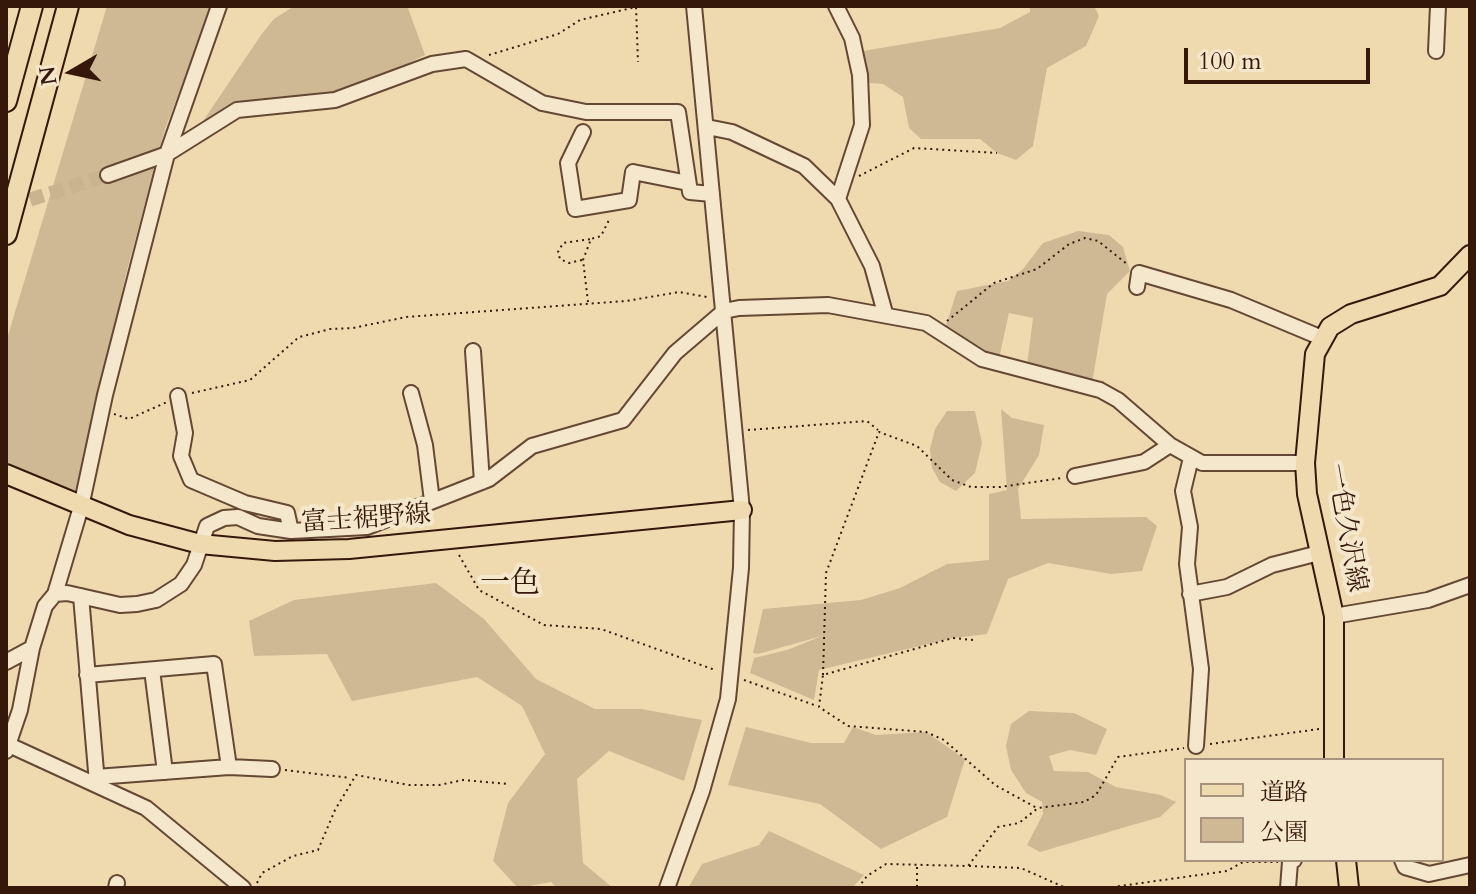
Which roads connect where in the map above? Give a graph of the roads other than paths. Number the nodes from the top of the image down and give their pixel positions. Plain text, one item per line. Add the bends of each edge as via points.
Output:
1 (32, 6) edge
2 (68, 6) edge
3 (219, 6) edge
4 (694, 6) edge
5 (854, 6) edge
6 (1438, 6) edge
7 (837, 8) edge
8 (1436, 51) dead end
9 (6, 101) edge
10 (707, 127) junction
11 (583, 132) dead end
12 (167, 154) junction
13 (108, 175) tunnel mouth
14 (688, 183) junction
15 (841, 191) junction
16 (712, 194) junction
17 (6, 234) edge
18 (1470, 255) edge
19 (1138, 280) road end
20 (724, 305) junction
21 (885, 313) junction
22 (1322, 338) junction
23 (473, 351) dead end
24 (411, 393) dead end
25 (178, 396) road end
26 (1170, 445) junction
27 (1191, 458) junction
28 (1305, 463) junction
29 (6, 474) edge
30 (1075, 476) road end
31 (482, 482) junction
32 (432, 501) junction
33 (81, 507) junction
34 (742, 510) junction
35 (291, 531) junction
36 (200, 544) junction
37 (1319, 553) junction
38 (1470, 585) edge
39 (55, 594) junction
40 (1190, 594) junction
41 (81, 596) junction
42 (1334, 616) junction
43 (32, 648) junction
44 (6, 662) edge
45 (152, 670) junction
46 (87, 675) junction
47 (1196, 746) road end
48 (8, 748) edge
49 (1334, 758) edge
50 (229, 767) junction
51 (272, 769) road end
52 (165, 772) junction
53 (96, 780) junction
54 (1292, 862) edge
55 (1346, 862) edge
56 (1403, 862) edge
57 (1470, 865) edge
58 (243, 888) edge
59 (667, 888) edge
60 (1288, 888) edge
61 (1349, 888) edge

1 - 9 highway
2 - 17 highway
3 - 12 street
4 - 10 street
5 - 7 street
6 - 8 street
7 - 15 street via 852,38 860,75 862,125
10 - 15 street via 732,132 804,166
10 - 16 street
11 - 14 street via 568,163 575,209 629,200 633,172
12 - 13 street
12 - 14 street via 237,110 335,100 432,64 469,61 542,103 586,112 678,112
12 - 33 street
14 - 16 street via 690,192
15 - 21 street
16 - 20 street
18 - 22 main road via 1440,286 1351,314
19 - 22 street via 1231,300
20 - 21 street via 791,304
20 - 31 street via 675,353 623,420 532,446
20 - 34 street
21 - 26 street via 926,323 982,359 1100,390
22 - 28 main road, 一色久沢線 via 1315,354
23 - 31 street
24 - 32 street
25 - 35 street via 185,433 181,456 191,480 245,503 287,513
26 - 27 street
26 - 30 street via 1144,462
27 - 28 street via 1223,465
27 - 40 street via 1183,491 1190,527
28 - 37 main road, 一色久沢線
29 - 33 main road, 富士裾野線
31 - 32 street
32 - 35 street via 367,527
33 - 36 main road, 富士裾野線
33 - 39 street
34 - 36 main road, 富士裾野線 via 300,552
34 - 59 street via 728,699
35 - 36 street via 224,518 207,526
36 - 41 street via 181,584 156,600 120,605
37 - 40 street via 1272,565 1227,587
37 - 42 main road, 一色久沢線
38 - 42 street via 1428,600
39 - 41 street
39 - 43 street via 45,606
40 - 47 street via 1201,669
41 - 46 street
42 - 49 main road, 一色久沢線
43 - 44 street
43 - 48 street
45 - 46 street
45 - 50 street via 214,664
45 - 52 street
46 - 53 street
48 - 53 street
50 - 51 street
50 - 52 street
52 - 53 street
53 - 58 street via 146,808
54 - 60 street
55 - 61 main road
56 - 57 street via 1429,874

